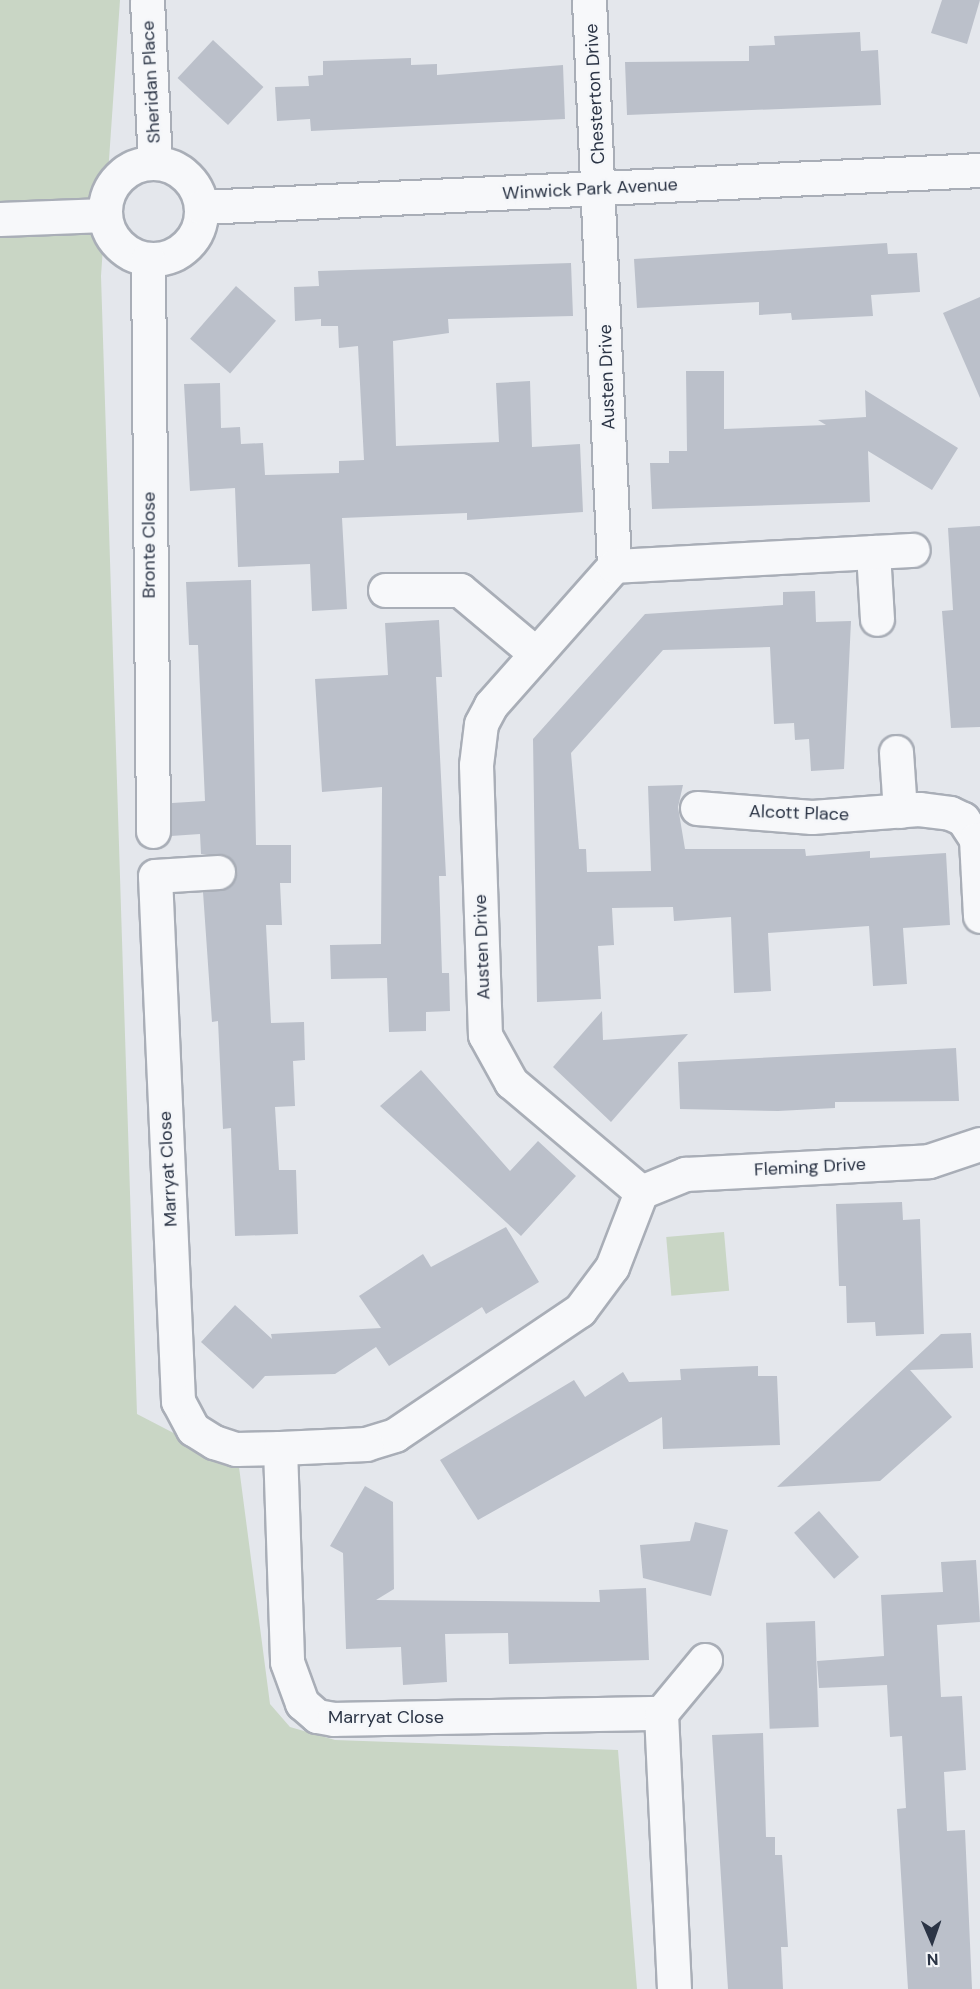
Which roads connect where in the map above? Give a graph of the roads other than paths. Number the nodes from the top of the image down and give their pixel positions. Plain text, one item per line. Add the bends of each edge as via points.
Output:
1 (147, 0) edge
2 (589, 0) edge
3 (155, 163) junction
4 (980, 170) edge
5 (600, 188) junction
6 (201, 207) junction
7 (105, 214) junction
8 (0, 219) edge
9 (148, 259) junction
10 (913, 550) dead end
11 (873, 552) junction
12 (614, 566) junction
13 (385, 590) dead end
14 (877, 619) dead end
15 (535, 653) junction
16 (896, 752) dead end
17 (697, 808) dead end
18 (900, 811) junction
19 (153, 831) dead end
20 (218, 872) dead end
21 (980, 916) edge
22 (980, 1144) edge
23 (641, 1192) junction
24 (280, 1448) junction
25 (705, 1660) dead end
26 (661, 1713) junction
27 (674, 1989) edge

1 - 3 street, Sheridan Place
2 - 5 street, Chesterton Drive
3 - 6 street via 191,182
3 - 7 street via 125,173 114,184
4 - 5 street, Winwick Park Avenue
5 - 6 street, Winwick Park Avenue
5 - 12 street, Austen Drive
6 - 9 street via 195,235 187,246
7 - 8 street
7 - 9 street via 123,249
9 - 19 street, Bronte Close
10 - 11 street
11 - 12 street
11 - 14 street
12 - 15 street, Austen Drive
13 - 15 street via 460,590
15 - 23 street, Austen Drive via 491,705 477,743 485,1035 511,1082
16 - 18 street
17 - 18 street, Alcott Place via 812,817
18 - 21 street, Alcott Place via 950,813 971,829
20 - 24 street, Marryat Close via 155,876 178,1401 193,1429 214,1442 236,1449
22 - 23 street, Fleming Drive via 929,1161 685,1174
23 - 24 street, Marryat Close via 612,1267 580,1310 395,1435 366,1444
24 - 26 street, Marryat Close via 287,1662 291,1686 317,1716
25 - 26 street
26 - 27 street

